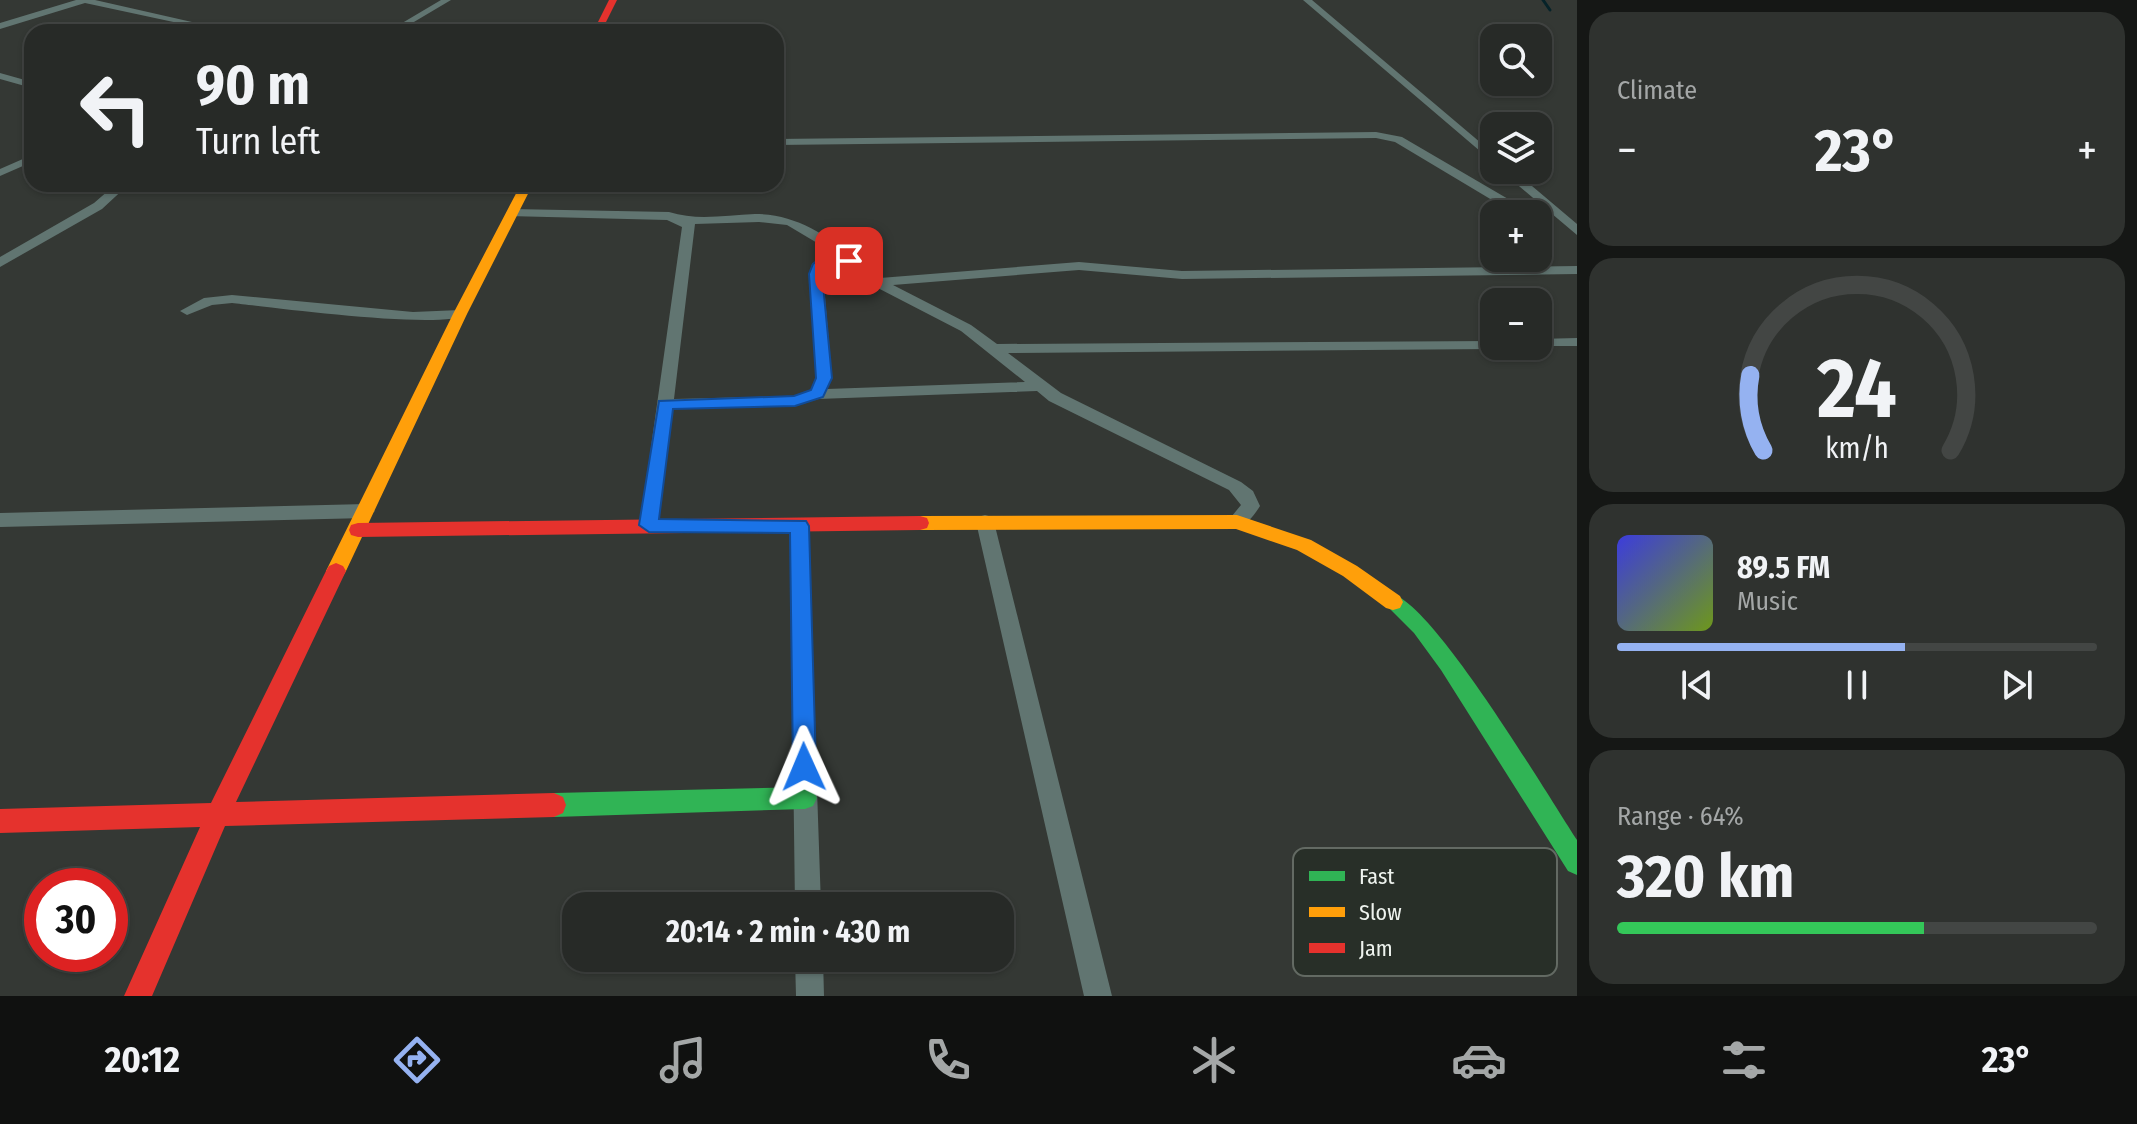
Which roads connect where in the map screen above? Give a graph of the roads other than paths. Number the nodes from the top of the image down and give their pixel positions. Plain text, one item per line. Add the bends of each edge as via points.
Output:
1 (85, 0) edge
2 (447, 0) edge
3 (613, 0) edge
4 (1307, 0) edge
5 (0, 14) edge
6 (23, 19) junction
7 (195, 24) edge
8 (405, 24) edge
9 (601, 24) edge
10 (0, 26) edge
11 (0, 76) edge
12 (24, 83) edge
13 (784, 142) edge
14 (1480, 148) edge
15 (24, 162) edge
16 (0, 173) edge
17 (1522, 184) edge
18 (114, 192) edge
19 (523, 192) edge
20 (1501, 200) edge
21 (512, 213) junction
22 (1552, 216) edge
23 (1562, 218) junction
24 (686, 221) junction
25 (1577, 231) edge
26 (837, 250) junction
27 (0, 263) edge
28 (1577, 270) edge
29 (877, 282) junction
30 (187, 311) dead end
31 (460, 314) junction
32 (1577, 342) edge
33 (1552, 343) edge
34 (1480, 345) edge
35 (994, 349) junction
36 (1041, 386) junction
37 (817, 394) junction
38 (665, 404) junction
39 (366, 511) junction
40 (0, 520) edge
41 (985, 522) junction
42 (1236, 522) junction
43 (649, 525) junction
44 (799, 526) junction
45 (358, 530) junction
46 (805, 798) junction
47 (217, 816) junction
48 (0, 821) edge
49 (1577, 862) edge
50 (808, 892) edge
51 (809, 972) edge
52 (138, 996) edge
53 (810, 996) edge
54 (1098, 996) edge

1 - 6 street
1 - 7 street
2 - 8 street
3 - 9 street
4 - 14 street
5 - 6 street
6 - 10 street
11 - 12 street
13 - 20 street via 1376,135 1398,139
15 - 16 street
17 - 23 street
18 - 27 street
19 - 21 street
21 - 24 street via 669,216
21 - 31 street
22 - 23 street
23 - 25 street
24 - 26 street via 743,217 790,222
24 - 38 street via 690,230
26 - 29 street
26 - 37 street via 816,274 824,378
28 - 29 street via 1182,275 1079,266
29 - 35 street via 953,320
30 - 31 street via 232,299 413,316
31 - 39 street
32 - 33 street
34 - 35 street
35 - 36 street
36 - 37 street
36 - 42 street via 1090,416 1235,486 1251,506
37 - 38 street via 795,401
38 - 43 street
39 - 40 street
39 - 45 street
41 - 42 street
41 - 44 street
41 - 54 street
42 - 49 street via 1318,553 1407,613 1454,671
43 - 44 street
43 - 45 street
44 - 46 street
45 - 47 street
46 - 47 street
46 - 50 street
47 - 48 street
47 - 52 street
51 - 53 street

